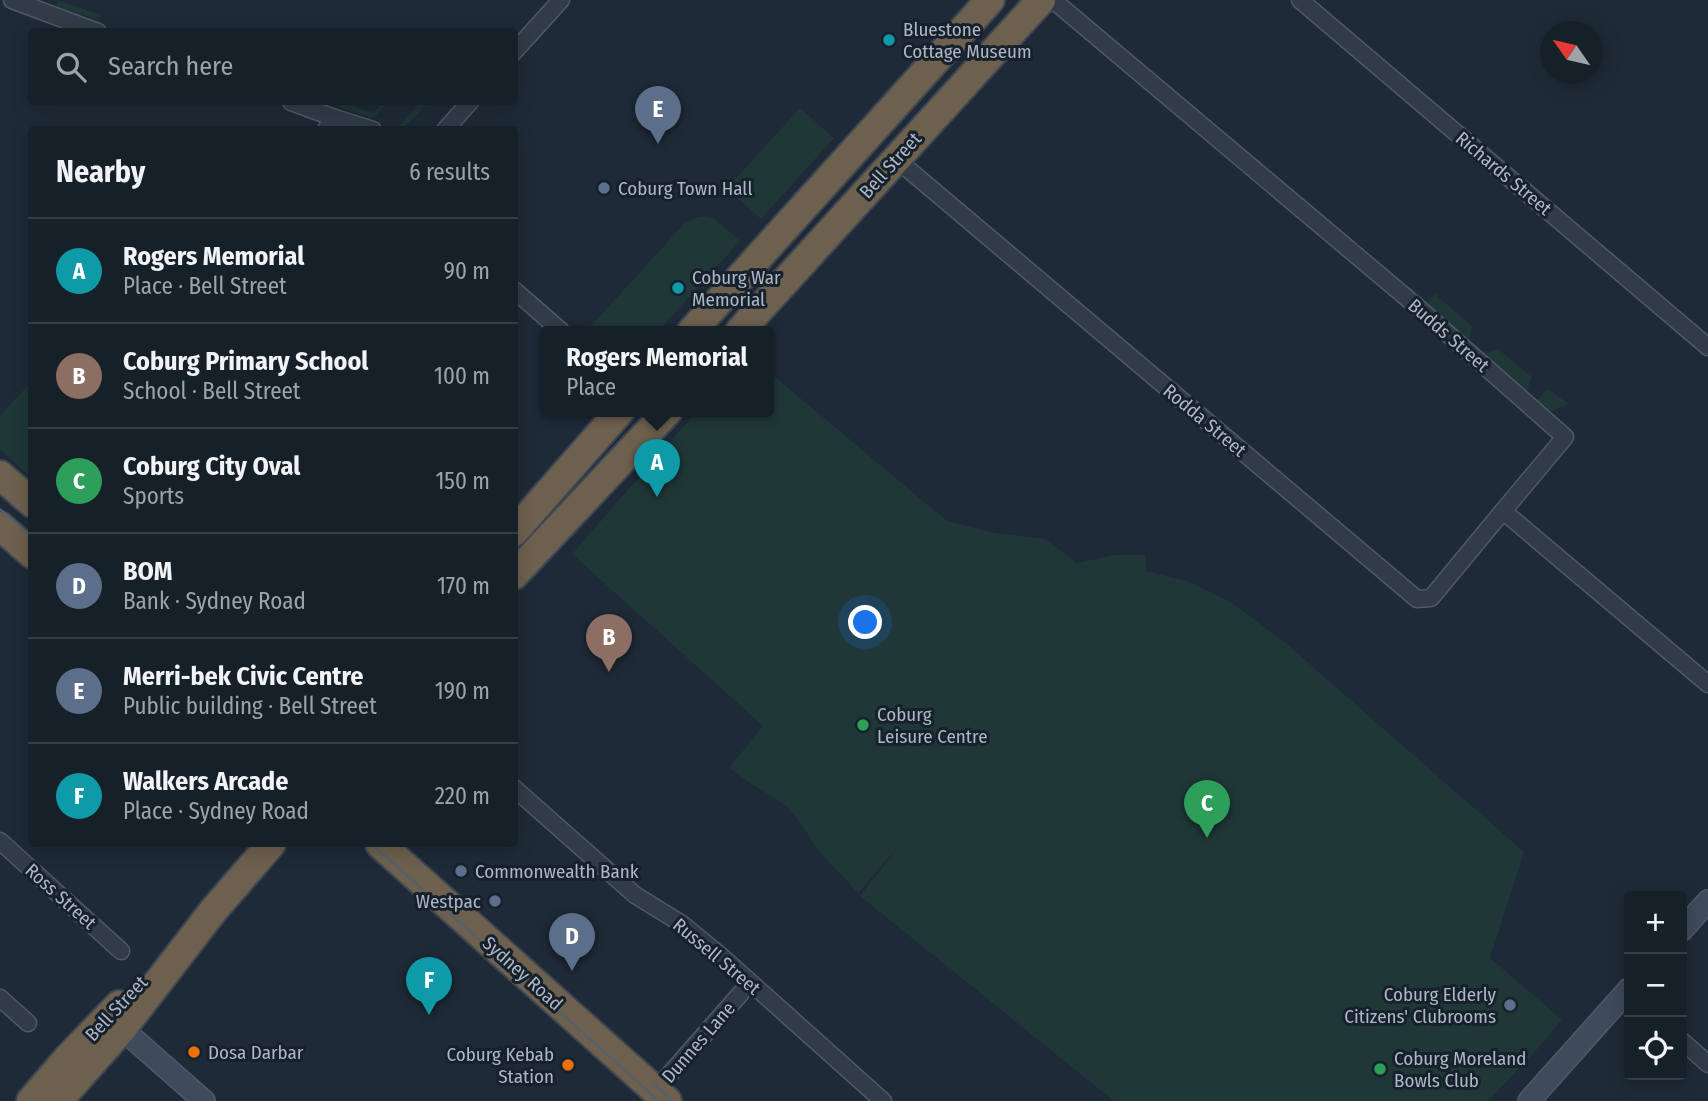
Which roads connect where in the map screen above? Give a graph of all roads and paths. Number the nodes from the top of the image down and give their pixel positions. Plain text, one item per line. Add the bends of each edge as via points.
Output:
1 (561, 0) edge
2 (990, 0) edge
3 (1041, 0) edge
4 (1053, 0) edge
5 (1300, 0) edge
6 (19, 1) edge
7 (89, 28) edge
8 (518, 48) edge
9 (296, 105) edge
10 (467, 105) edge
11 (329, 123) edge
12 (348, 126) edge
13 (449, 126) edge
14 (896, 159) junction
15 (518, 293) edge
16 (555, 326) edge
17 (697, 326) edge
18 (745, 326) edge
19 (1708, 347) edge
20 (615, 417) edge
21 (657, 417) edge
22 (0, 475) edge
23 (28, 500) edge
24 (1503, 510) junction
25 (0, 526) edge
26 (520, 526) edge
27 (549, 538) junction
28 (28, 550) edge
29 (518, 571) edge
30 (1708, 684) edge
31 (518, 792) edge
32 (0, 841) edge
33 (268, 847) edge
34 (383, 847) edge
35 (1708, 901) edge
36 (1687, 924) edge
37 (121, 951) dead end
38 (741, 993) dead end
39 (1624, 997) edge
40 (0, 998) edge
41 (115, 1022) junction
42 (28, 1023) dead end
43 (1687, 1045) edge
44 (1708, 1064) edge
45 (661, 1096) edge
46 (31, 1101) edge
47 (58, 1101) edge
48 (204, 1101) edge
49 (883, 1101) edge
50 (1529, 1101) edge

1 - 8 street
2 - 17 highway, Bell Street
3 - 14 highway, Bell Street
4 - 24 street, Budds Street via 1565,437
5 - 19 street, Richards Street
6 - 7 street
9 - 11 street
10 - 13 street
11 - 12 street
14 - 18 highway, Bell Street
14 - 24 street, Rodda Street via 1417,599 1431,598
15 - 16 street
20 - 26 highway
21 - 27 highway
22 - 23 highway
24 - 30 street
25 - 28 highway
26 - 27 highway
27 - 29 highway
31 - 49 street, Russell Street via 635,895 694,934
32 - 37 street, Ross Street
33 - 41 highway, Bell Street via 206,920 147,974
34 - 45 highway, Sydney Road
35 - 36 street
38 - 45 street, Dunnes Lane
39 - 50 street
40 - 42 street
41 - 46 highway, Bell Street
41 - 47 highway, Bell Street
41 - 48 street
43 - 44 street

